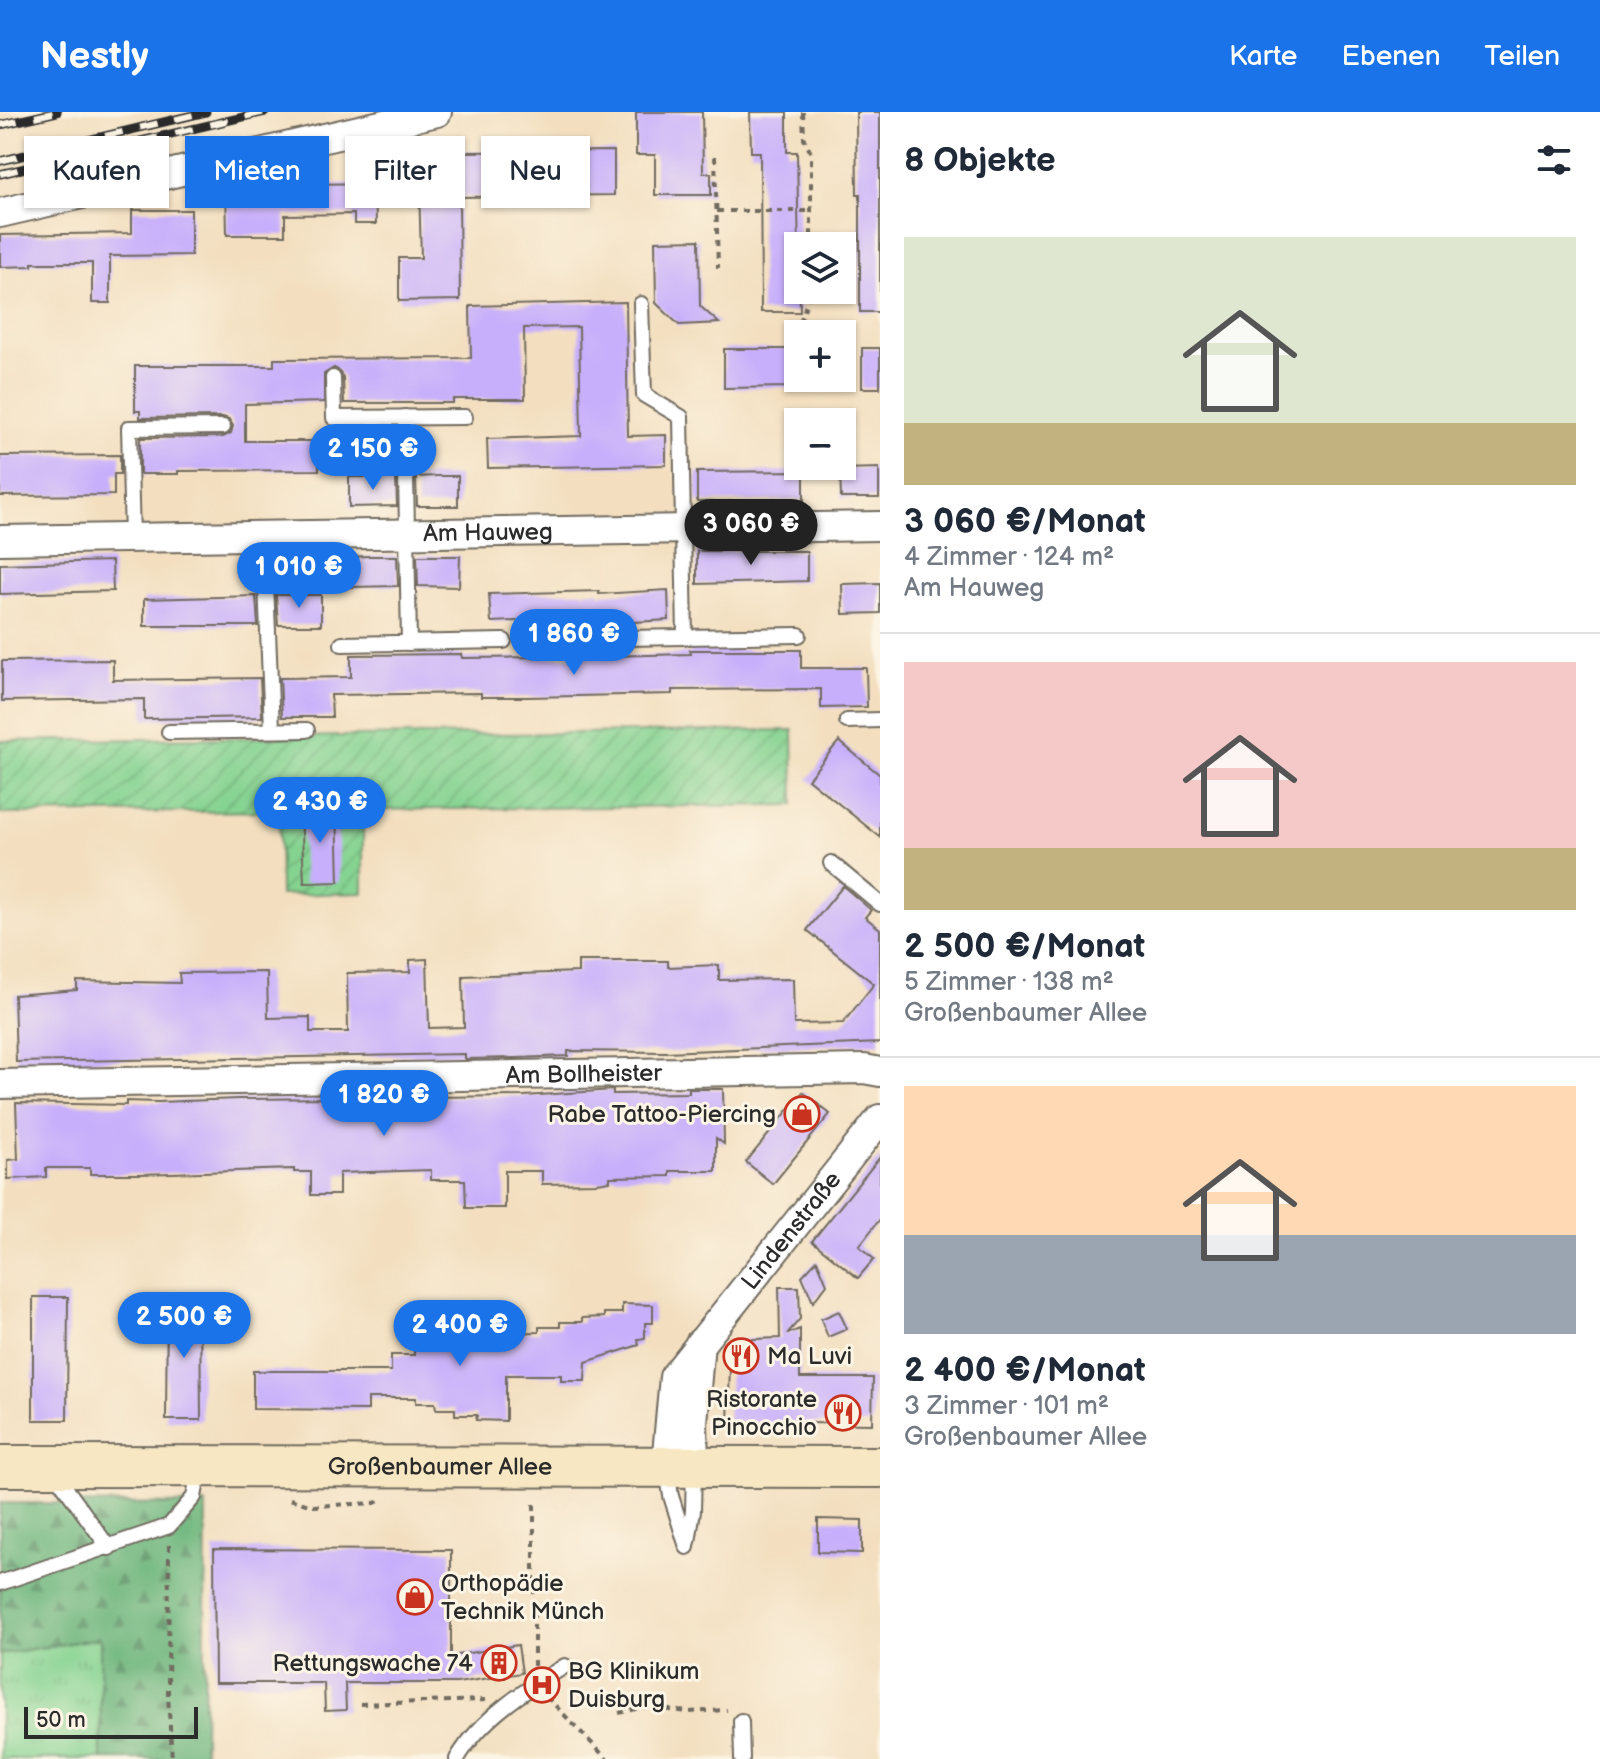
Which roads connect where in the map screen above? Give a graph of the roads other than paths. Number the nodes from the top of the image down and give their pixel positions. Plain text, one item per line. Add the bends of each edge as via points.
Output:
1 (437, 112) edge
2 (0, 213) edge
3 (641, 304) dead end
4 (333, 378) dead end
5 (405, 417) junction
6 (465, 417) dead end
7 (223, 427) dead end
8 (880, 526) edge
9 (684, 529) junction
10 (406, 533) junction
11 (264, 535) junction
12 (132, 537) junction
13 (0, 540) edge
14 (799, 635) dead end
15 (685, 637) junction
16 (566, 639) dead end
17 (504, 641) dead end
18 (409, 643) junction
19 (342, 644) dead end
20 (880, 720) edge
21 (847, 721) dead end
22 (272, 729) junction
23 (307, 730) dead end
24 (169, 732) dead end
25 (831, 863) dead end
26 (880, 904) edge
27 (880, 1072) edge
28 (0, 1084) edge
29 (880, 1119) edge
30 (201, 1465) junction
31 (0, 1466) edge
32 (49, 1466) junction
33 (680, 1466) junction
34 (880, 1467) edge
35 (109, 1548) junction
36 (0, 1583) edge
37 (565, 1666) dead end
38 (741, 1721) dead end
39 (457, 1759) edge
40 (742, 1759) edge

1 - 2 street
3 - 9 lane via 644,395 681,417
4 - 5 lane via 334,418
5 - 6 lane
5 - 10 lane
7 - 12 lane via 129,428
8 - 9 street, Am Hauweg
9 - 10 street, Am Hauweg
9 - 15 lane
10 - 11 street, Am Hauweg
10 - 18 lane
11 - 12 street, Am Hauweg
11 - 22 lane
12 - 13 street, Am Hauweg
14 - 15 lane
15 - 16 lane
17 - 18 lane
18 - 19 lane
20 - 21 lane
22 - 23 lane
22 - 24 lane
25 - 26 lane
27 - 28 street, Am Bollheister
29 - 33 street, Lindenstraße via 700,1342 693,1422
30 - 32 main road, Großenbaumer Allee
30 - 33 main road, Großenbaumer Allee
30 - 35 lane via 194,1497 169,1526
31 - 32 main road, Großenbaumer Allee
32 - 35 lane
33 - 34 main road, Großenbaumer Allee
35 - 36 lane
37 - 39 lane via 478,1730
38 - 40 lane

